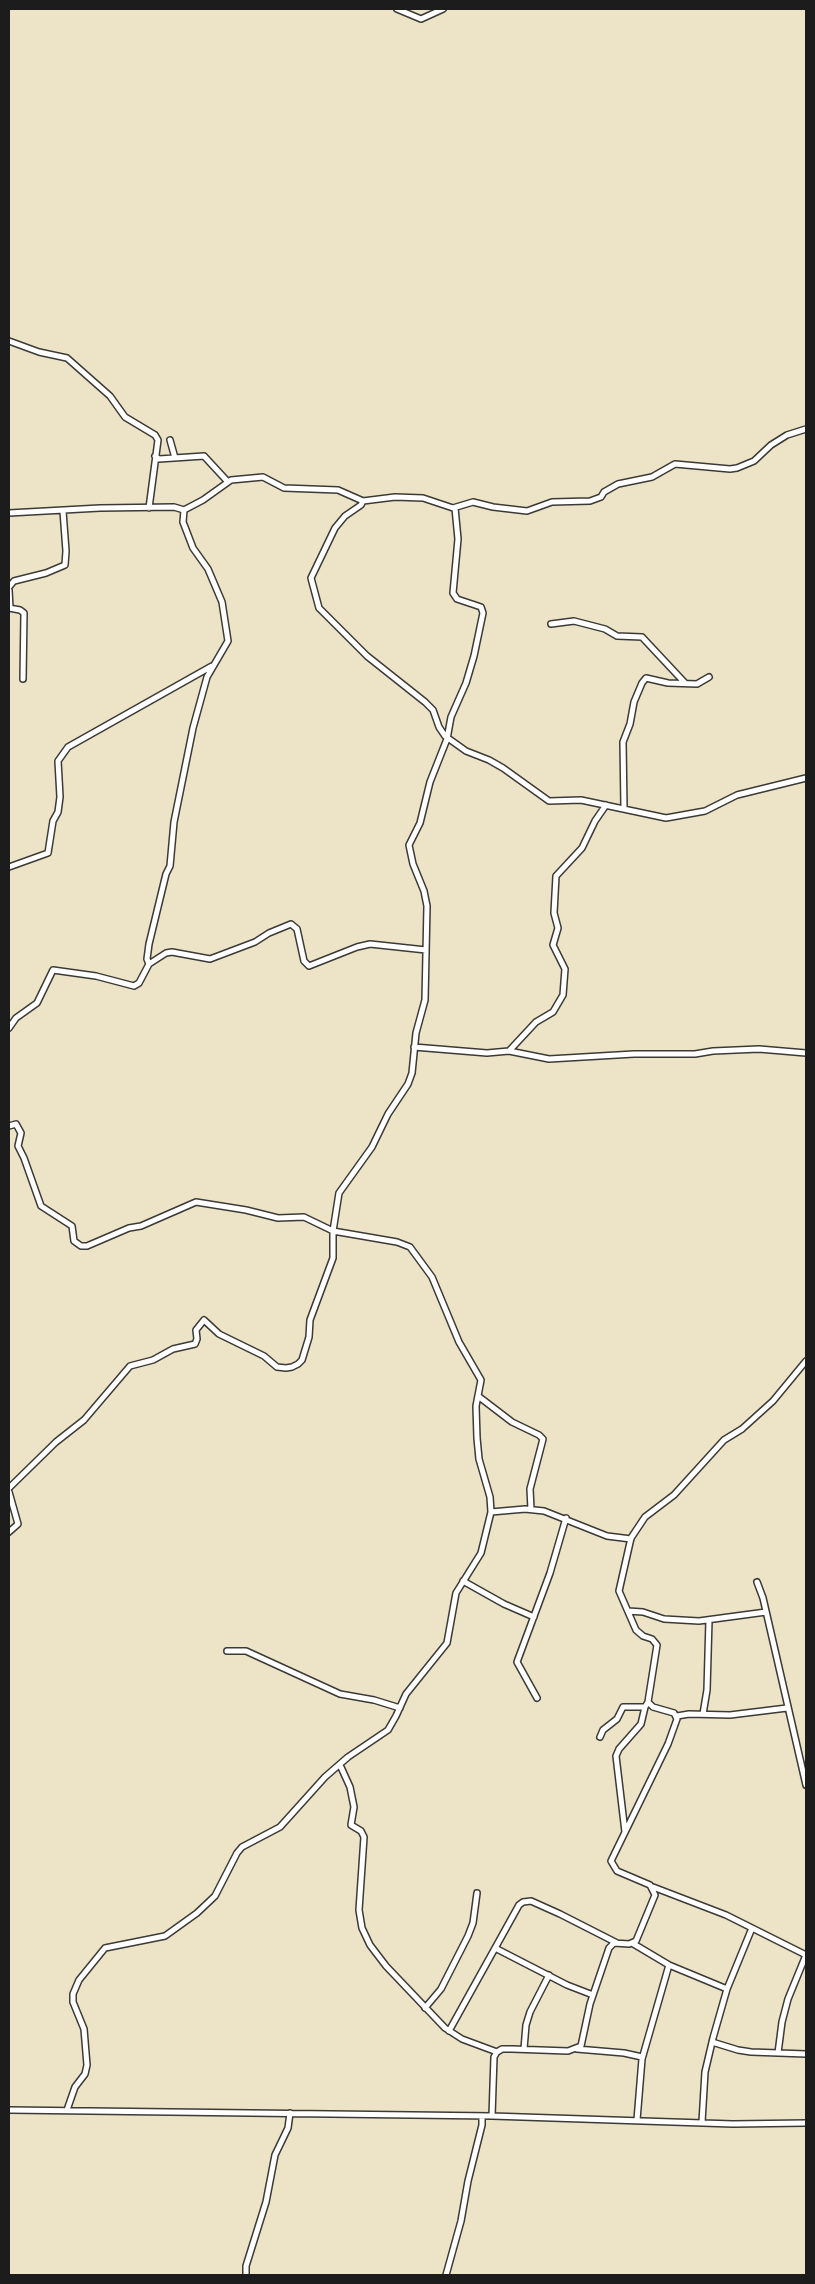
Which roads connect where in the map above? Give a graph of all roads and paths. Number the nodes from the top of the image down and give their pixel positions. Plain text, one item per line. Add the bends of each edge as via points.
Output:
1 (397, 9) edge
2 (443, 9) edge
3 (9, 340) edge
4 (806, 429) edge
5 (170, 440) dead end
6 (155, 456) junction
7 (174, 458) junction
8 (228, 482) junction
9 (363, 501) junction
10 (150, 508) junction
11 (455, 508) junction
12 (184, 510) junction
13 (63, 511) junction
14 (9, 513) edge
15 (9, 589) edge
16 (10, 608) edge
17 (551, 624) dead end
18 (212, 666) junction
19 (709, 677) dead end
20 (23, 679) dead end
21 (685, 683) junction
22 (447, 737) junction
23 (806, 778) edge
24 (606, 805) junction
25 (624, 808) junction
26 (9, 867) edge
27 (426, 950) junction
28 (149, 964) junction
29 (9, 1028) edge
30 (414, 1047) junction
31 (509, 1051) junction
32 (806, 1053) edge
33 (9, 1126) edge
34 (332, 1231) junction
35 (806, 1361) edge
36 (478, 1396) junction
37 (9, 1490) edge
38 (531, 1509) junction
39 (491, 1512) junction
40 (566, 1518) junction
41 (9, 1532) edge
42 (631, 1539) junction
43 (463, 1581) junction
44 (757, 1582) dead end
45 (628, 1611) junction
46 (766, 1612) junction
47 (534, 1616) junction
48 (709, 1620) junction
49 (227, 1651) dead end
50 (537, 1698) dead end
51 (647, 1704) junction
52 (400, 1708) junction
53 (787, 1708) junction
54 (703, 1714) junction
55 (677, 1716) junction
56 (600, 1737) dead end
57 (340, 1764) junction
58 (806, 1785) edge
59 (626, 1832) junction
60 (653, 1887) junction
61 (476, 1893) dead end
62 (752, 1928) junction
63 (617, 1943) junction
64 (632, 1943) junction
65 (495, 1948) junction
66 (806, 1955) edge
67 (669, 1964) junction
68 (549, 1976) junction
69 (727, 1989) junction
70 (593, 1995) junction
71 (424, 2008) junction
72 (449, 2031) junction
73 (712, 2042) junction
74 (524, 2049) junction
75 (577, 2049) junction
76 (497, 2052) junction
77 (778, 2053) junction
78 (806, 2054) edge
79 (642, 2057) junction
80 (9, 2110) edge
81 (67, 2110) junction
82 (290, 2113) junction
83 (482, 2116) junction
84 (492, 2116) junction
85 (637, 2120) junction
86 (702, 2122) junction
87 (806, 2123) edge
88 (246, 2275) edge
89 (446, 2275) edge

1 - 2 street via 422,19
3 - 6 street via 38,352 67,358 110,396 125,417 155,435 158,440
4 - 11 street via 787,435 754,461 737,468 675,464 652,477 618,484 590,501 552,502 523,511 472,502
5 - 7 street
6 - 7 street via 159,459
6 - 10 street
7 - 8 street via 204,456
8 - 9 street via 263,476 284,488 338,490
8 - 12 street
9 - 11 street via 423,498
9 - 22 street via 335,528 311,578 319,606 367,656 408,686 433,710 440,730
10 - 12 street
10 - 13 street
11 - 22 street via 458,539 454,593 457,599 481,608 482,613 474,656
12 - 18 street via 183,522 193,548 214,581 225,618 228,643
13 - 14 street
13 - 15 street via 65,565 14,580
15 - 16 street
16 - 20 street via 24,613
17 - 21 street via 574,621 605,629 617,636 642,637
18 - 26 street via 68,747 58,761 60,797 48,853
18 - 28 street via 190,742 174,822 170,866 149,944
19 - 21 street via 697,684
21 - 25 street via 646,678 638,688 623,742
22 - 24 street via 529,784 548,800 580,800
22 - 27 street via 430,782 420,823 409,845 412,864 426,898
23 - 25 street via 737,795 705,811 679,817 666,818
24 - 25 street
24 - 31 street via 582,848 556,876 554,913 558,928 553,945 565,969 563,995 553,1012 536,1022
27 - 28 street via 370,944 309,966 304,961 296,929 291,924 210,959 170,952
27 - 30 street via 425,1000
28 - 29 street via 134,986 53,970 37,1003 16,1018
30 - 31 street via 487,1053
30 - 34 street via 408,1084 372,1147 339,1193
31 - 32 street via 549,1059 759,1049
33 - 34 street via 16,1124 21,1133 18,1146 41,1206 72,1226 74,1241 81,1246 141,1226 196,1202 278,1218 304,1218
34 - 36 street via 403,1244 415,1252 432,1277 459,1342 481,1380
34 - 37 street via 333,1258 310,1320 310,1338 298,1364 278,1367 264,1356 219,1334 204,1320 196,1330 195,1344 130,1366 84,1420 56,1442
35 - 42 street via 773,1401 742,1429 724,1440 674,1495 645,1517
36 - 38 street via 512,1422 543,1439 530,1489
36 - 39 street via 476,1438
37 - 41 street via 18,1524
38 - 39 street
38 - 40 street
39 - 43 street via 484,1546
40 - 42 street via 607,1536
40 - 47 street
42 - 45 street via 618,1590
43 - 47 street via 504,1604
43 - 52 street via 456,1593 447,1643 412,1685
44 - 46 street
45 - 48 street via 664,1619
45 - 51 street via 640,1635 652,1639 657,1645
46 - 48 street
46 - 53 street
47 - 50 street via 517,1664
48 - 54 street
49 - 52 street via 265,1658 340,1694
51 - 55 street
51 - 56 street via 623,1708
51 - 59 street via 641,1724 616,1756
52 - 57 street via 384,1733
53 - 54 street via 730,1715
53 - 58 street
54 - 55 street
55 - 59 street via 677,1724
57 - 71 street via 354,1807 351,1825 364,1837 359,1897 362,1928 379,1958
57 - 81 street via 280,1827 248,1842 239,1850 215,1896 186,1922 159,1938 105,1948 79,1980 73,1994 74,2006 84,2029 87,2065
59 - 60 street via 612,1864 617,1871
60 - 62 street
60 - 64 street via 655,1895 636,1941
61 - 71 street via 473,1923 468,1936 441,1989
62 - 66 street
62 - 69 street
63 - 64 street
63 - 65 street via 528,1901 519,1905
63 - 70 street via 609,1948
64 - 67 street
65 - 68 street
65 - 72 street
66 - 77 street via 788,1999
67 - 69 street
67 - 79 street
68 - 70 street
68 - 74 street via 530,2012
69 - 73 street
70 - 75 street via 582,2044
71 - 72 street
72 - 76 street via 471,2044
73 - 77 street via 738,2050
73 - 86 street via 705,2072
74 - 75 street
74 - 76 street
75 - 79 street
76 - 84 street via 494,2057
77 - 78 street
79 - 85 street
80 - 81 street
81 - 82 street
82 - 83 street
82 - 88 street via 288,2128 275,2155
83 - 84 street
83 - 89 street via 461,2221
84 - 85 street
85 - 86 street
86 - 87 street

